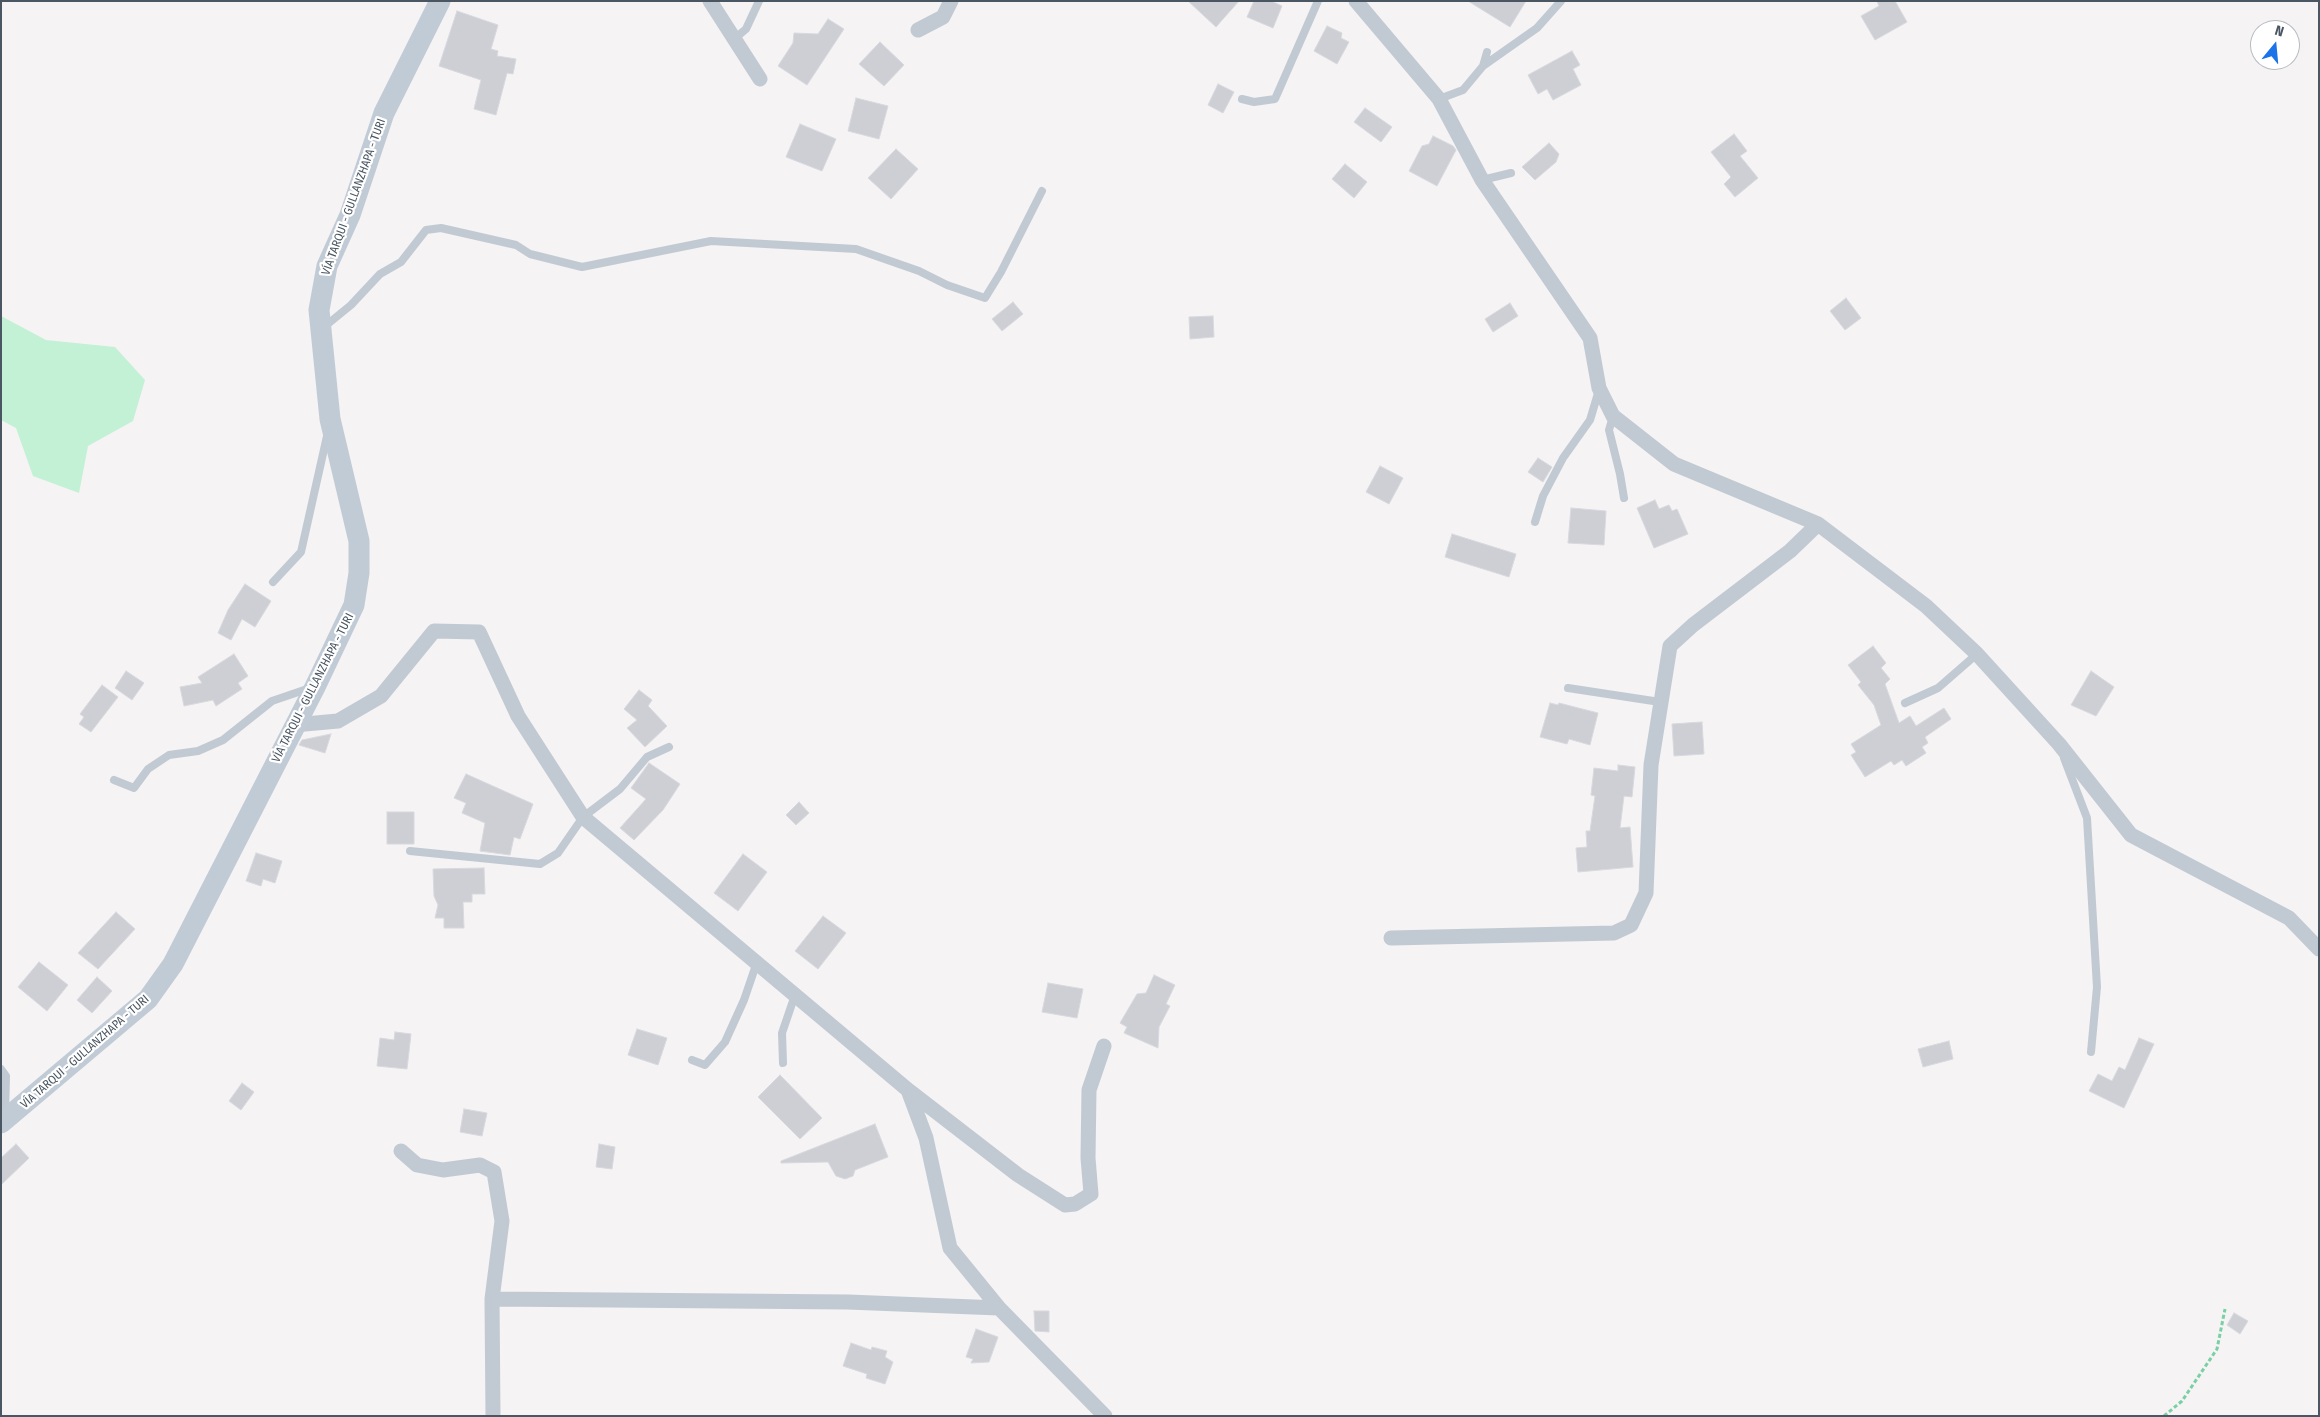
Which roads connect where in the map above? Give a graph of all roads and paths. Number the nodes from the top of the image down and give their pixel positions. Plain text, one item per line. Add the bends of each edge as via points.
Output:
1 (440, 1) edge
2 (710, 1) edge
3 (759, 1) edge
4 (951, 1) edge
5 (1318, 1) edge
6 (1356, 1) edge
7 (1561, 1) edge
8 (918, 30) dead end
9 (733, 40) junction
10 (1487, 52) dead end
11 (1483, 66) junction
12 (760, 79) dead end
13 (1242, 98) dead end
14 (1439, 99) junction
15 (1511, 173) dead end
16 (1482, 180) junction
17 (1042, 191) dead end
18 (323, 328) junction
19 (1599, 388) junction
20 (1613, 416) junction
21 (330, 419) junction
22 (1624, 498) dead end
23 (1535, 522) dead end
24 (1818, 524) junction
25 (273, 582) dead end
26 (1977, 654) junction
27 (314, 687) junction
28 (1568, 688) dead end
29 (1660, 702) junction
30 (1905, 703) dead end
31 (294, 725) junction
32 (2059, 744) junction
33 (669, 747) dead end
34 (114, 780) dead end
35 (583, 817) junction
36 (410, 851) dead end
37 (1391, 938) dead end
38 (2319, 949) edge
39 (757, 962) junction
40 (795, 995) junction
41 (1104, 1046) dead end
42 (2091, 1052) dead end
43 (692, 1060) dead end
44 (783, 1062) dead end
45 (3, 1074) edge
46 (908, 1090) junction
47 (3, 1122) edge
48 (402, 1151) dead end
49 (492, 1299) junction
50 (999, 1308) junction
51 (2225, 1309) dead end
52 (493, 1416) edge
53 (1105, 1416) edge
54 (2164, 1416) edge

1 - 18 main road, VÍA TARQUI - GULLANZHAPA - TURI via 384,113 350,215 327,266 319,310
2 - 9 street
3 - 9 lane via 746,29
4 - 8 street via 943,17
5 - 13 lane via 1275,98 1254,102
6 - 14 street
7 - 11 lane via 1537,28
9 - 12 street
10 - 11 lane
11 - 14 lane via 1463,90
14 - 16 street
15 - 16 lane
16 - 19 street via 1590,338
17 - 18 lane via 985,298 856,249 711,241 582,267 530,254 516,245 440,228 426,230 401,262 380,274 351,305
18 - 21 main road, VÍA TARQUI - GULLANZHAPA - TURI
19 - 20 street
19 - 23 lane via 1590,420 1563,458
20 - 22 lane via 1609,430
20 - 24 street via 1674,464
21 - 25 lane via 301,552
21 - 27 main road, VÍA TARQUI - GULLANZHAPA - TURI via 359,540 358,573 354,605
24 - 26 street via 1926,606
24 - 29 street via 1790,551 1670,646
26 - 30 lane via 1938,688
26 - 32 street
27 - 31 main road, VÍA TARQUI - GULLANZHAPA - TURI
27 - 34 lane via 272,701 224,740 198,751 169,755 148,769 134,788
28 - 29 lane
29 - 37 street via 1651,765 1646,893 1631,925 1614,933
31 - 35 street via 338,721 381,696 434,631 479,632 518,716
31 - 47 main road, VÍA TARQUI - GULLANZHAPA - TURI via 173,964 148,999
32 - 38 street via 2131,835 2289,918
32 - 42 lane via 2087,818 2096,987
33 - 35 lane via 647,757 620,789
35 - 36 lane via 558,853 540,864
35 - 39 street
39 - 40 street
39 - 43 lane via 725,1042 705,1065
40 - 44 lane via 782,1033
40 - 46 street
41 - 46 street via 1089,1090 1091,1194 1075,1204 1065,1205 1018,1175
45 - 47 lane
46 - 50 street via 926,1138 950,1248
48 - 49 street via 417,1165 443,1170 480,1165 494,1172 502,1221
49 - 50 street via 848,1302
49 - 52 street
50 - 53 street
51 - 54 path via 2217,1349 2182,1401

